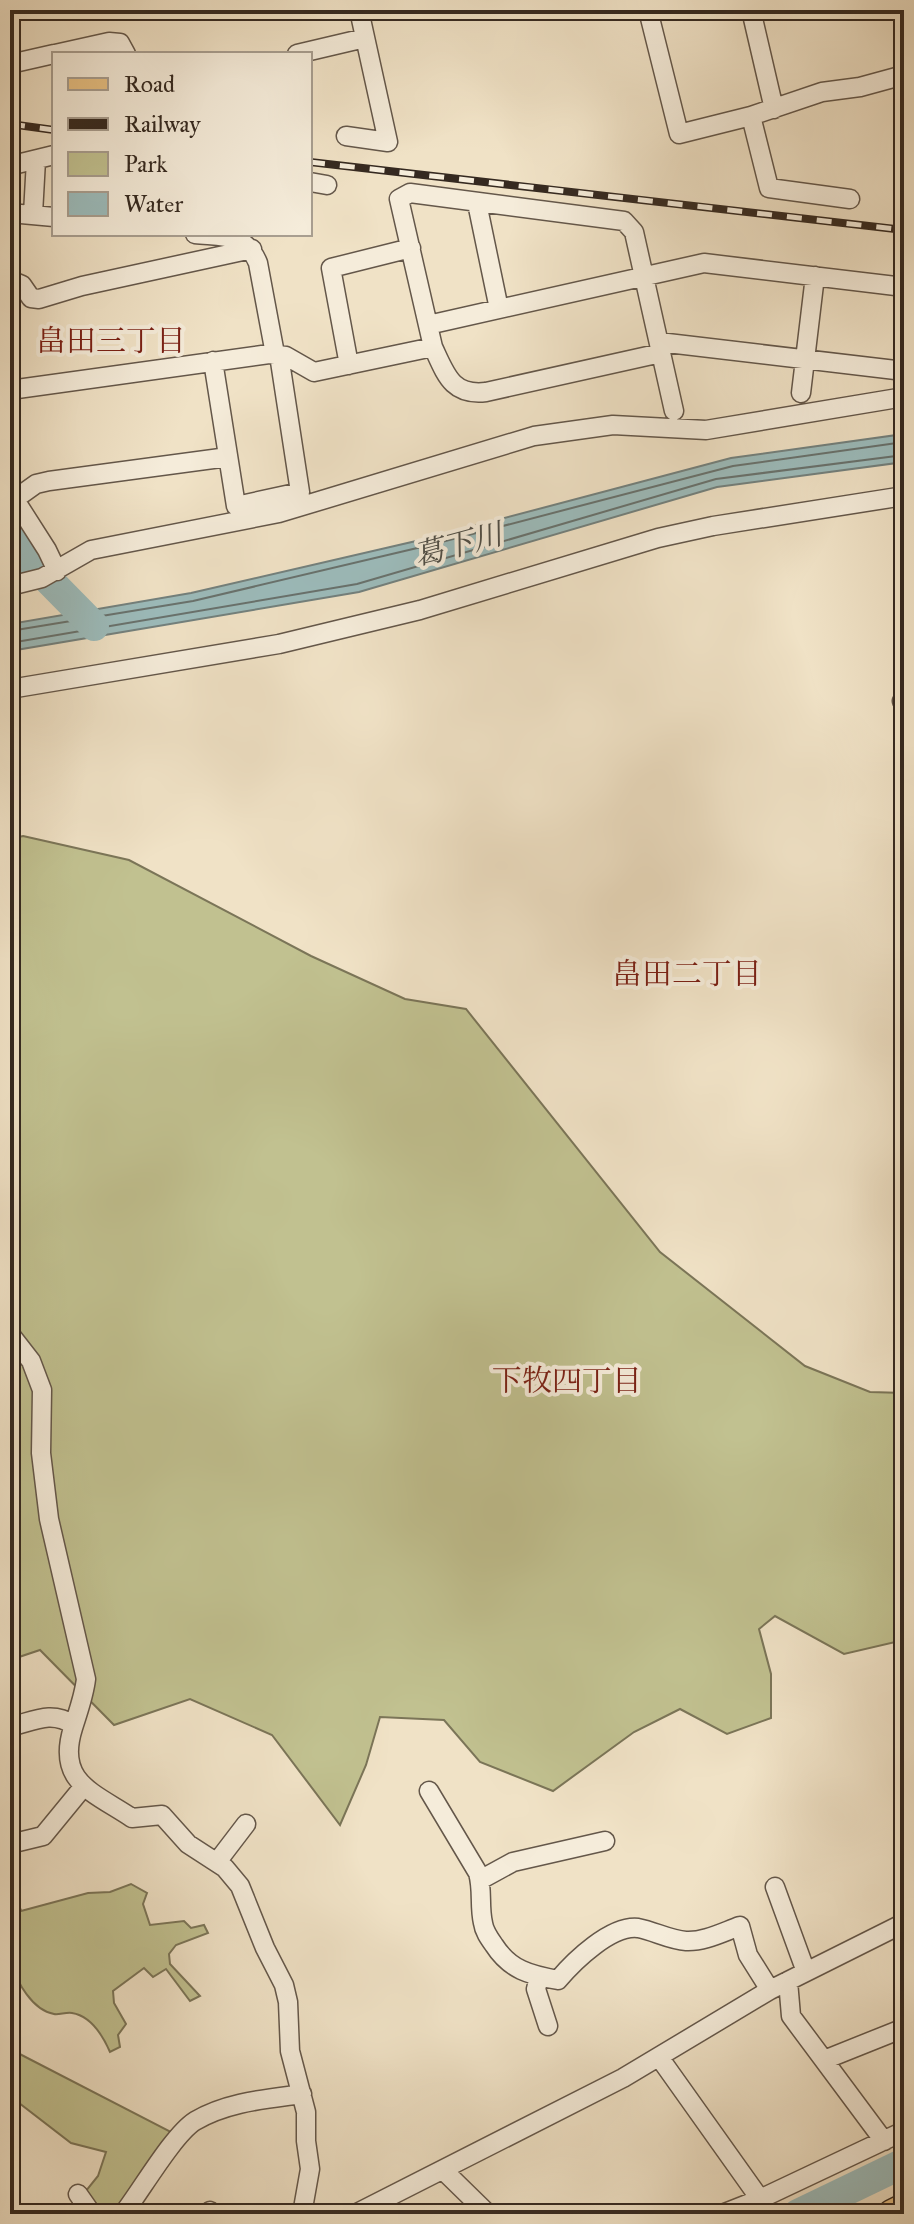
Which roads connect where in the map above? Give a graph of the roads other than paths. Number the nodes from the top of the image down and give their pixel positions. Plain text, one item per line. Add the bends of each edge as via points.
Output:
1 (359, 10) edge
2 (648, 10) edge
3 (751, 10) edge
4 (365, 38) junction
5 (64, 52) edge
6 (125, 52) edge
7 (306, 52) edge
8 (52, 55) edge
9 (10, 64) edge
10 (904, 75) edge
11 (774, 109) junction
12 (751, 116) junction
13 (346, 136) dead end
14 (10, 155) edge
15 (45, 158) edge
16 (850, 199) dead end
17 (477, 203) junction
18 (10, 213) edge
19 (33, 214) junction
20 (52, 217) edge
21 (213, 236) edge
22 (411, 248) junction
23 (252, 249) junction
24 (644, 276) junction
25 (815, 276) junction
26 (10, 280) edge
27 (904, 287) edge
28 (499, 309) junction
29 (428, 325) junction
30 (433, 347) junction
31 (660, 348) junction
32 (277, 354) junction
33 (805, 359) junction
34 (213, 361) junction
35 (349, 365) junction
36 (904, 371) edge
37 (10, 390) edge
38 (801, 393) dead end
39 (904, 397) edge
40 (674, 411) dead end
41 (228, 457) junction
42 (12, 496) edge
43 (904, 496) edge
44 (57, 571) junction
45 (10, 586) edge
46 (10, 689) edge
47 (10, 1334) edge
48 (74, 1725) junction
49 (10, 1727) edge
50 (84, 1786) junction
51 (429, 1791) dead end
52 (246, 1824) dead end
53 (605, 1841) dead end
54 (10, 1844) edge
55 (217, 1862) junction
56 (480, 1880) junction
57 (775, 1887) dead end
58 (904, 1923) edge
59 (806, 1972) junction
60 (539, 1977) junction
61 (788, 1981) junction
62 (770, 1990) junction
63 (548, 2026) dead end
64 (899, 2030) dead end
65 (659, 2057) junction
66 (824, 2060) junction
67 (302, 2094) junction
68 (904, 2131) edge
69 (884, 2141) junction
70 (443, 2170) junction
71 (78, 2194) dead end
72 (760, 2199) junction
73 (10, 2202) edge
74 (904, 2208) edge
75 (13, 2214) edge
76 (92, 2214) edge
77 (123, 2214) edge
78 (302, 2214) edge
79 (355, 2214) edge
80 (488, 2214) edge
81 (722, 2214) edge
82 (892, 2214) edge

1 - 4 street
2 - 12 street via 679,134
3 - 11 street
4 - 7 street
4 - 13 street via 388,142
5 - 6 street via 109,42 120,43
8 - 9 street
10 - 11 street via 822,92
11 - 12 street
12 - 16 street via 769,188
14 - 15 street via 17,164
15 - 19 street
17 - 22 street via 410,193 399,199
17 - 24 street via 624,221 634,232
17 - 28 street
18 - 19 street
19 - 20 street
21 - 23 street via 240,239
22 - 29 street
22 - 35 street via 331,268
23 - 26 street via 39,299
23 - 32 street
24 - 25 street via 704,263
24 - 28 street
24 - 31 street
25 - 27 street
25 - 33 street
28 - 29 street
29 - 30 street
30 - 31 street via 455,386 474,394
30 - 35 street
31 - 33 street
31 - 40 street
32 - 34 street
32 - 35 street via 314,372
32 - 41 street via 300,492 236,506
33 - 36 street
33 - 38 street
34 - 37 street
34 - 41 street
39 - 44 street via 706,430 613,425 534,436 279,513 91,550
41 - 42 street via 49,481
42 - 44 street
43 - 46 street via 658,538 420,610 294,641
44 - 45 street
47 - 48 street via 31,1361 42,1390 41,1453 49,1519 86,1679
48 - 49 street via 52,1716
48 - 50 street via 67,1763
50 - 54 street via 43,1836
50 - 55 street via 132,1818 162,1815 188,1844
51 - 56 street
52 - 55 street
53 - 56 street via 513,1862
55 - 67 street via 240,1886 284,1985 290,2051
56 - 60 street via 486,1933 510,1966
57 - 59 street
58 - 59 street
59 - 61 street
60 - 62 street via 558,1980 607,1937 627,1929 685,1941 740,1926 748,1955
60 - 63 street via 536,1989
61 - 62 street
61 - 66 street via 791,2016
62 - 65 street
64 - 66 street
65 - 70 street
65 - 72 street
66 - 69 street
67 - 77 street via 240,2104 194,2122
67 - 78 street via 310,2169
68 - 69 street
69 - 72 street
70 - 79 street
70 - 80 street
71 - 76 street
72 - 81 street
73 - 75 street
74 - 82 main road

